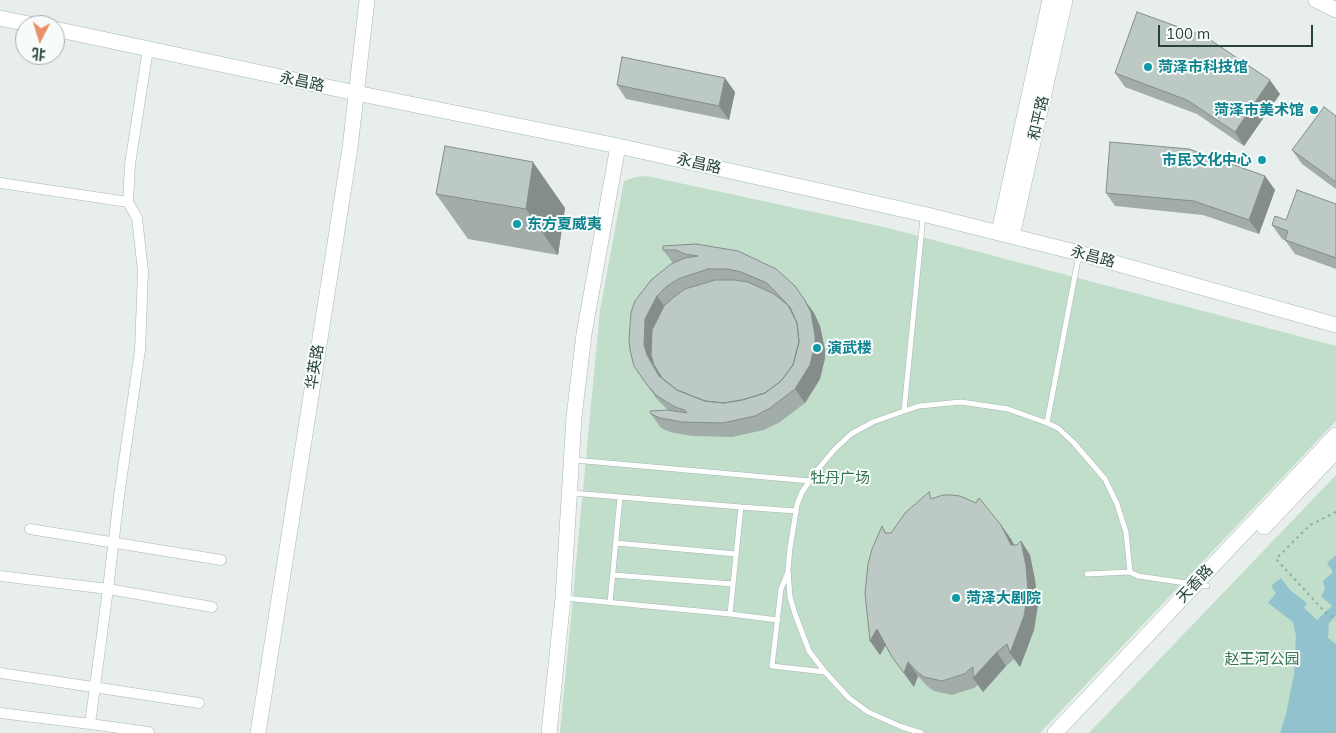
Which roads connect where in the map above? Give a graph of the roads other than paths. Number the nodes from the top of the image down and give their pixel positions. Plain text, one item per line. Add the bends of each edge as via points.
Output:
1 (367, 0) edge
2 (1050, 0) edge
3 (1065, 0) edge
4 (1316, 0) edge
5 (1336, 10) edge
6 (0, 18) edge
7 (15, 21) edge
8 (65, 31) edge
9 (148, 49) junction
10 (356, 94) junction
11 (618, 146) junction
12 (0, 183) edge
13 (128, 202) junction
14 (923, 214) junction
15 (1005, 234) junction
16 (1080, 253) junction
17 (1336, 325) edge
18 (904, 411) junction
19 (1047, 422) junction
20 (1336, 435) edge
21 (1336, 450) edge
22 (572, 460) junction
23 (810, 481) junction
24 (570, 492) junction
25 (620, 497) junction
26 (741, 507) junction
27 (796, 511) junction
28 (30, 529) dead end
29 (113, 543) junction
30 (616, 544) junction
31 (736, 554) junction
32 (221, 560) dead end
33 (788, 570) junction
34 (1130, 572) junction
35 (1087, 574) dead end
36 (613, 575) junction
37 (0, 576) edge
38 (733, 584) junction
39 (1201, 585) junction
40 (108, 589) junction
41 (563, 598) junction
42 (610, 602) junction
43 (212, 607) dead end
44 (730, 614) junction
45 (778, 620) junction
46 (825, 672) junction
47 (0, 673) edge
48 (95, 687) junction
49 (199, 703) dead end
50 (0, 714) edge
51 (90, 724) junction
52 (148, 732) edge
53 (258, 733) edge
54 (550, 733) edge
55 (921, 733) edge
56 (1054, 733) edge
57 (1068, 733) edge

1 - 10 main road, 华英路
2 - 15 main road, 和平路
3 - 15 main road, 和平路
4 - 5 main road
6 - 7 main road
8 - 9 main road, 永昌路
9 - 10 main road, 永昌路
9 - 13 street via 130,164
10 - 11 main road, 永昌路
10 - 53 main road, 华英路
11 - 14 main road, 永昌路
11 - 22 main road via 584,334
12 - 13 street
13 - 29 street via 137,218 143,270 140,350
14 - 15 main road, 永昌路
14 - 18 lane
15 - 16 main road, 永昌路
16 - 17 main road, 永昌路
16 - 19 lane
18 - 19 lane via 919,406 961,402 1008,409
18 - 23 lane via 851,434
19 - 34 lane via 1074,442 1105,479 1118,504 1126,532
20 - 39 main road, 天香路
21 - 39 main road, 天香路
22 - 23 lane
22 - 24 main road
23 - 27 lane via 802,492
24 - 25 lane
24 - 41 main road
25 - 26 lane
25 - 30 lane
26 - 27 lane
26 - 31 lane
27 - 33 lane
28 - 29 street
29 - 32 street
29 - 40 street
30 - 31 lane
30 - 36 lane
31 - 38 lane
33 - 45 lane via 781,589
33 - 46 lane via 795,614 809,651
34 - 35 lane
34 - 39 lane
36 - 38 lane
36 - 42 lane
37 - 40 street
38 - 44 lane
39 - 56 main road, 天香路
39 - 57 main road, 天香路
40 - 43 street
40 - 48 street
41 - 42 lane
41 - 54 main road
42 - 44 lane
44 - 45 lane
45 - 46 lane via 772,666
46 - 55 lane via 868,712
47 - 48 street
48 - 49 street
48 - 51 street
50 - 51 street
51 - 52 street

